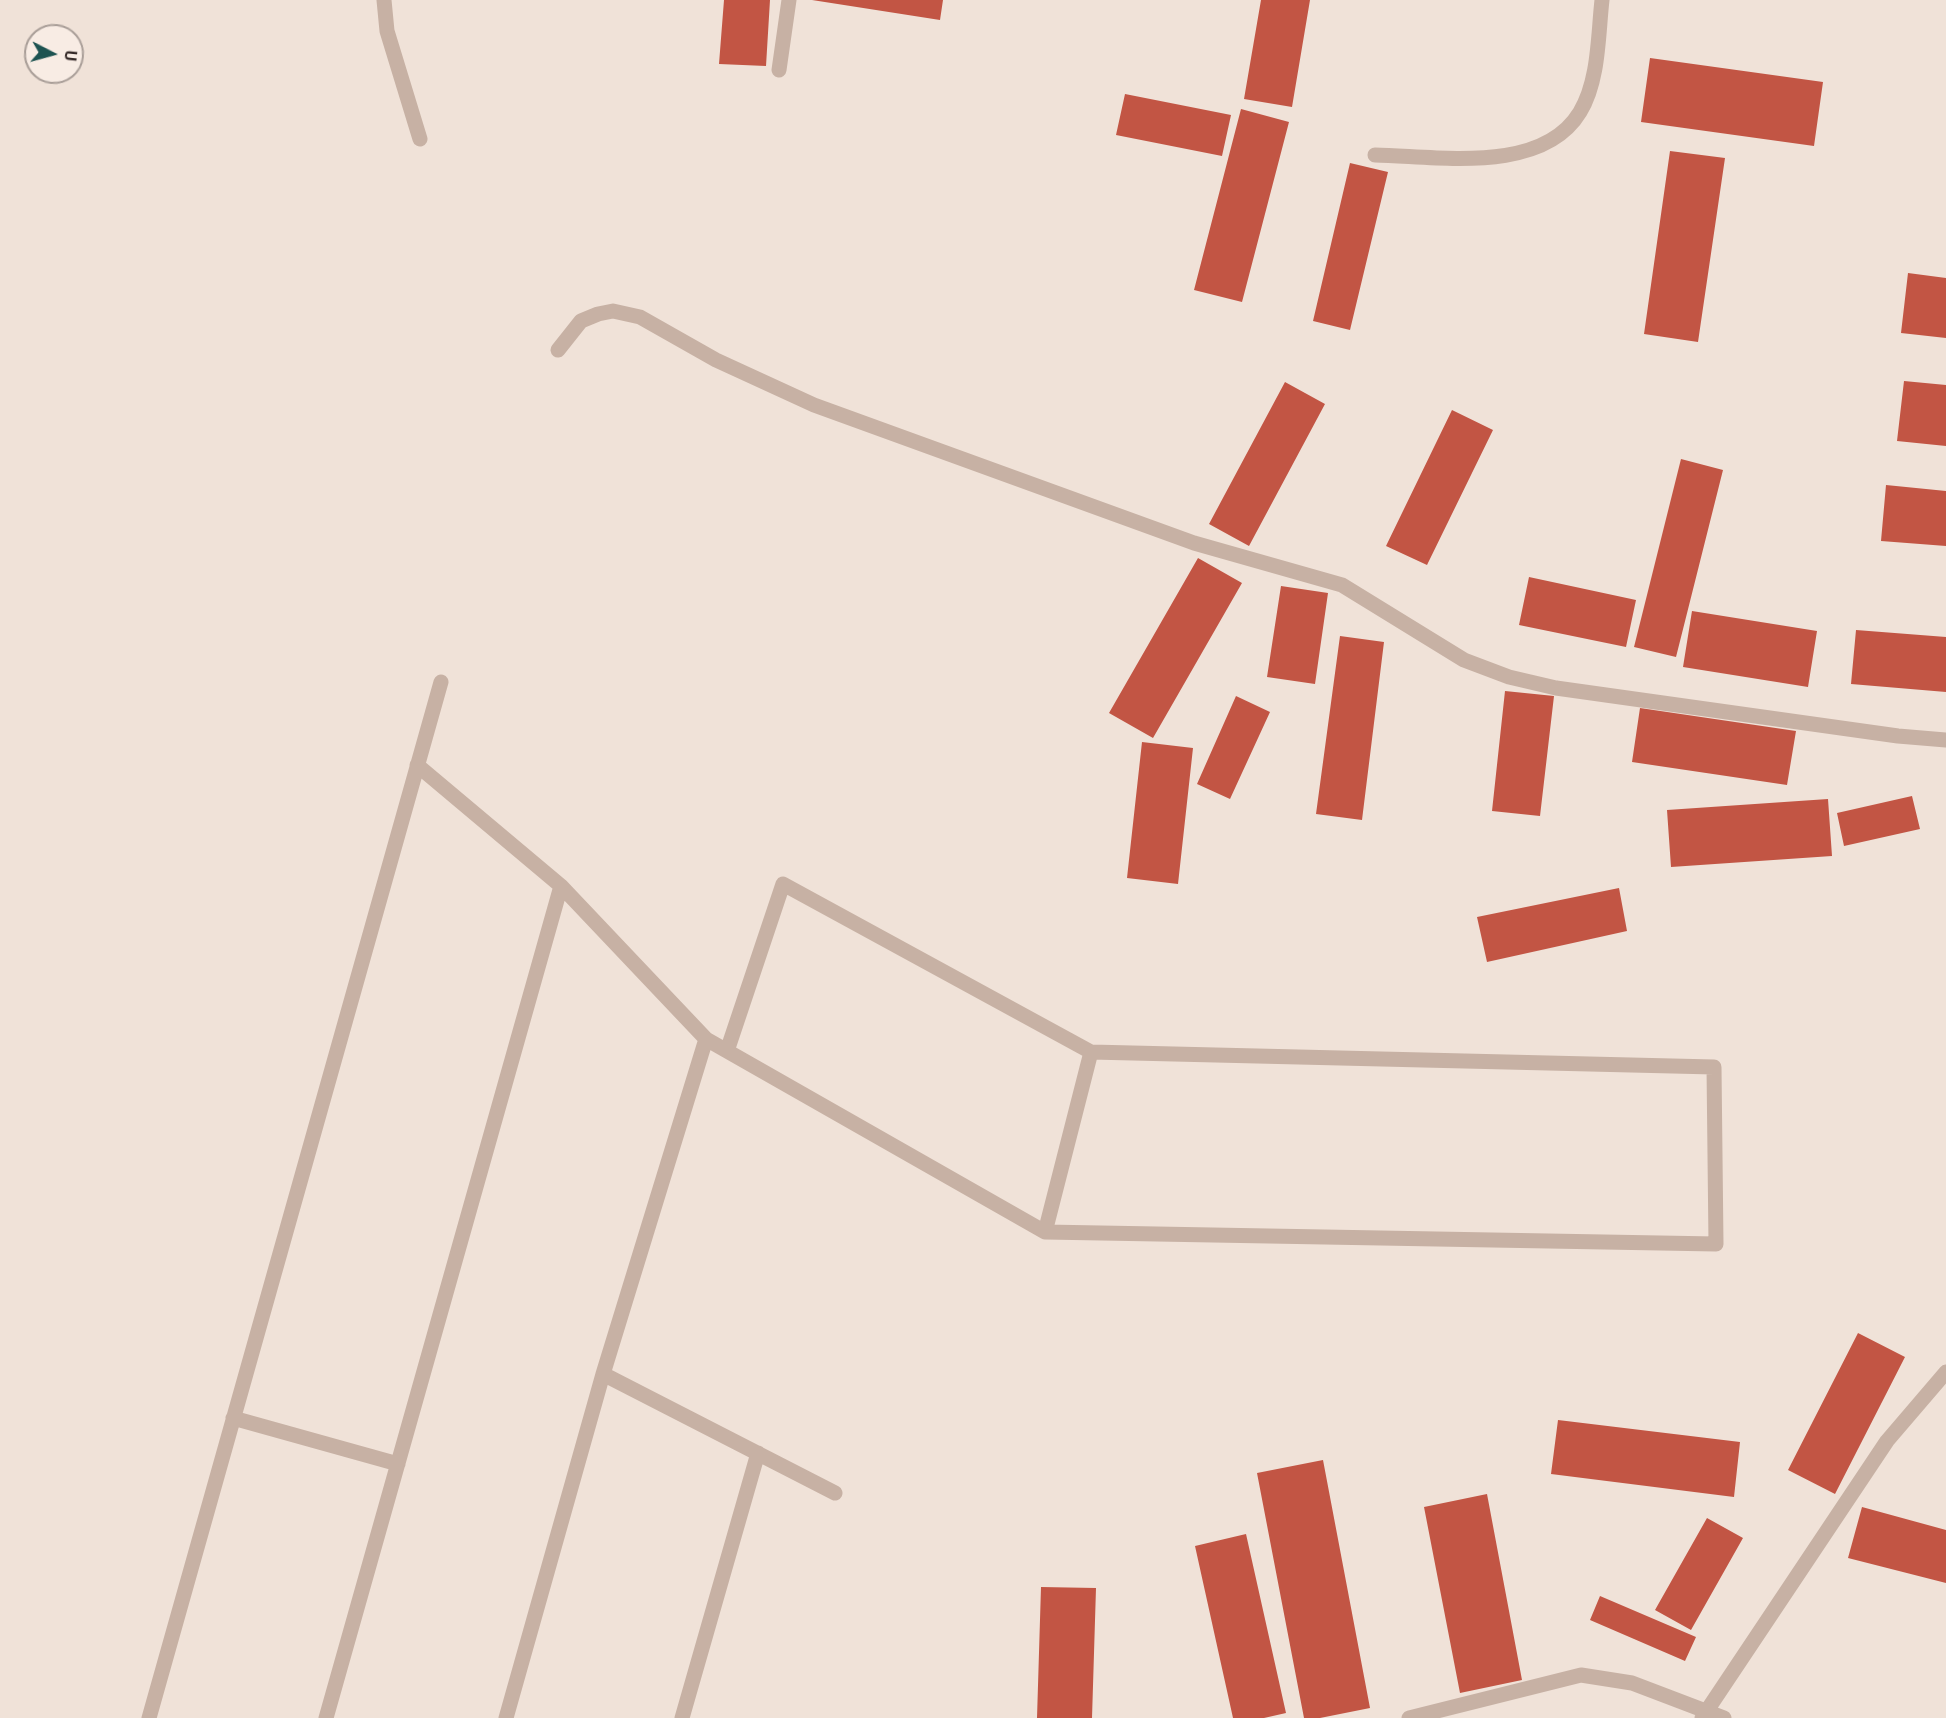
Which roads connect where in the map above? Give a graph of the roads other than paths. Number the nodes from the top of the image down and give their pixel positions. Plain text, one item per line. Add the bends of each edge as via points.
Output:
1 (384, 0) edge
2 (789, 0) edge
3 (1602, 0) edge
4 (779, 70) dead end
5 (420, 139) dead end
6 (1376, 155) dead end
7 (558, 350) dead end
8 (441, 682) dead end
9 (1946, 740) edge
10 (417, 765) junction
11 (561, 886) junction
12 (706, 1039) junction
13 (727, 1051) junction
14 (1091, 1052) junction
15 (1045, 1232) junction
16 (1946, 1371) edge
17 (603, 1374) junction
18 (233, 1418) junction
19 (758, 1453) junction
20 (398, 1464) junction
21 (836, 1493) dead end
22 (1704, 1715) edge
23 (149, 1718) edge
24 (326, 1718) edge
25 (506, 1718) edge
26 (682, 1718) edge
27 (1409, 1718) edge
28 (1724, 1718) edge

1 - 5 street via 387,31
2 - 4 street
3 - 6 street via 1591,84 1580,112 1541,147 1498,158
7 - 9 street via 581,321 613,311 640,316 716,360 814,405 1194,543 1342,585 1464,660 1509,677 1580,691
8 - 10 street
10 - 11 street
10 - 18 street
11 - 12 street
11 - 20 street
12 - 13 street
12 - 17 street
13 - 14 street via 783,884
13 - 15 street
14 - 15 street
14 - 15 street via 1714,1067 1716,1244
16 - 22 street via 1887,1441
17 - 19 street
17 - 25 street
18 - 20 street
18 - 23 street
19 - 21 street
19 - 26 street
20 - 24 street
22 - 27 street via 1632,1683 1581,1675
22 - 28 street

